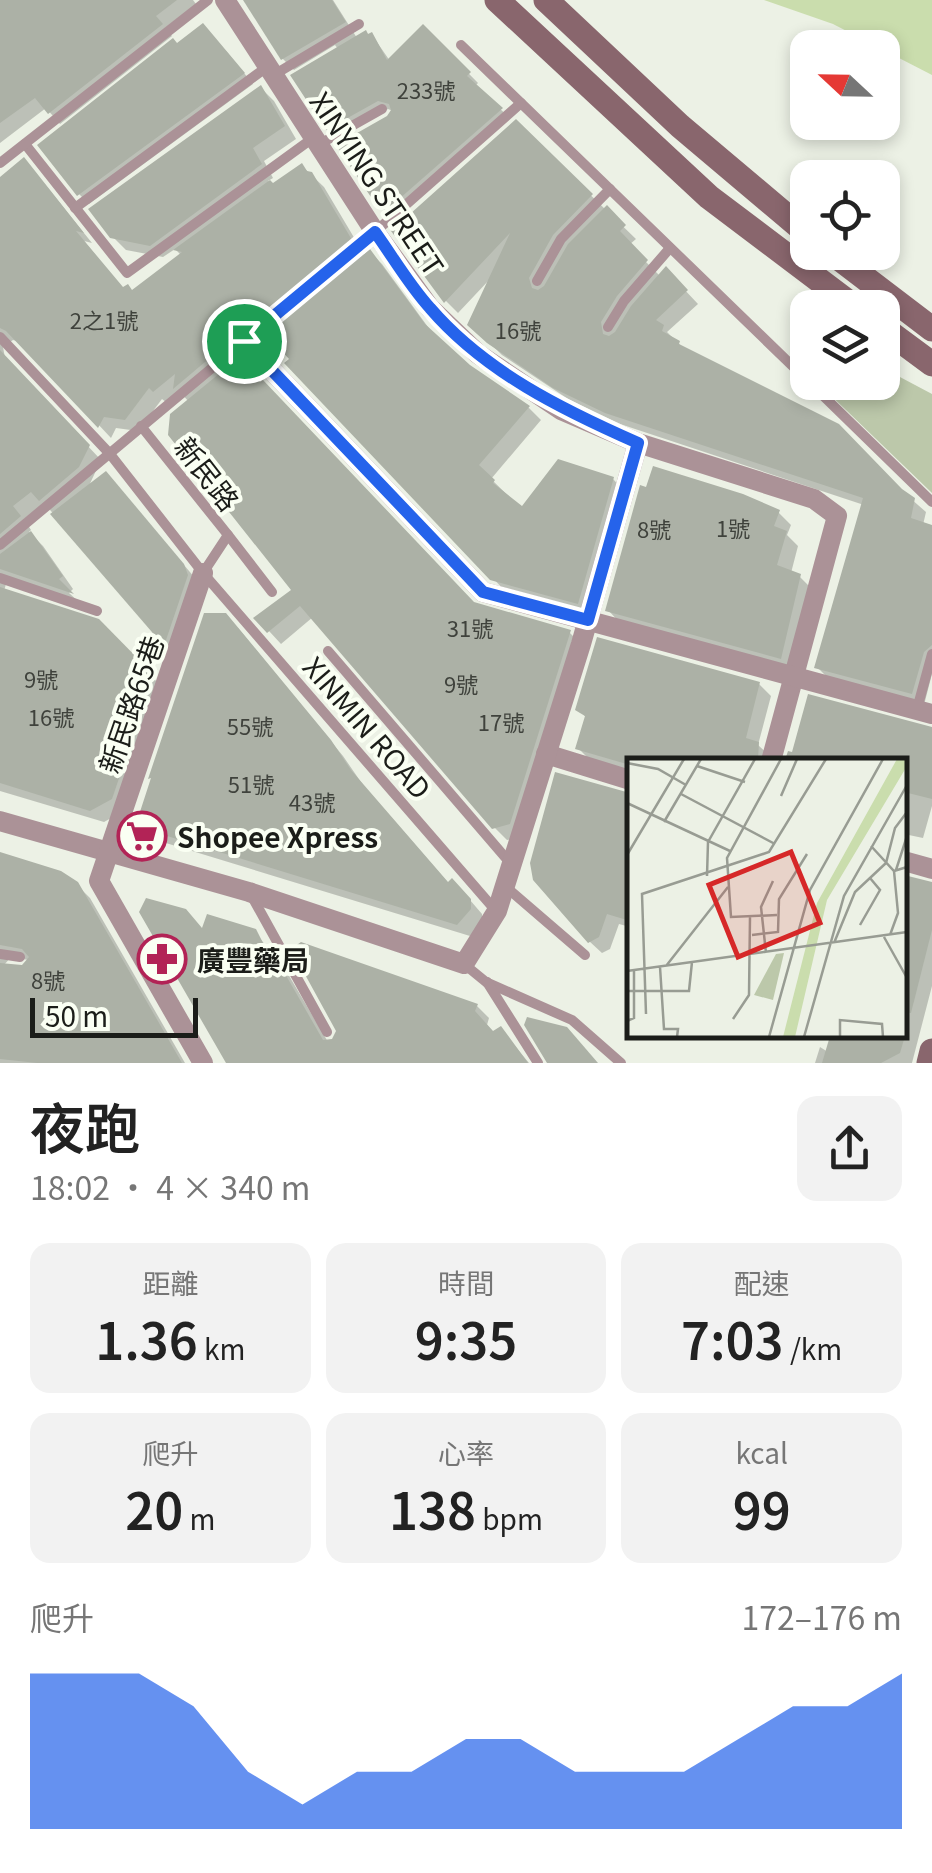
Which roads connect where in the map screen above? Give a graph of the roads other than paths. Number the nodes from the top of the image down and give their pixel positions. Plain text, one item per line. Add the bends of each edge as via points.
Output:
1 (498, 0) edge
2 (546, 0) edge
3 (223, 1) edge
4 (360, 24) dead end
5 (461, 44) dead end
6 (270, 71) junction
7 (521, 103) junction
8 (382, 109) dead end
9 (316, 141) junction
10 (25, 144) junction
11 (0, 163) edge
12 (610, 189) junction
13 (75, 208) junction
14 (790, 219) edge
15 (375, 232) junction
16 (670, 248) junction
17 (855, 270) edge
18 (537, 281) dead end
19 (832, 290) edge
20 (608, 327) dead end
21 (932, 329) edge
22 (0, 337) edge
23 (244, 341) junction
24 (900, 341) edge
25 (932, 364) edge
26 (790, 365) edge
27 (827, 400) edge
28 (141, 426) junction
29 (638, 443) junction
30 (110, 454) junction
31 (932, 502) edge
32 (228, 536) junction
33 (0, 544) edge
34 (203, 573) junction
35 (0, 578) edge
36 (272, 592) dead end
37 (97, 612) dead end
38 (588, 620) junction
39 (328, 651) dead end
40 (932, 654) edge
41 (792, 678) junction
42 (924, 712) edge
43 (546, 754) junction
44 (772, 758) edge
45 (627, 779) edge
46 (0, 820) edge
47 (109, 853) junction
48 (907, 862) edge
49 (512, 865) junction
50 (932, 869) edge
51 (505, 886) junction
52 (249, 892) junction
53 (497, 912) junction
54 (0, 954) edge
55 (585, 955) dead end
56 (20, 957) dead end
57 (464, 964) junction
58 (486, 982) junction
59 (327, 1032) dead end
60 (932, 1050) edge
61 (203, 1063) edge
62 (538, 1063) edge
63 (621, 1063) edge
64 (929, 1063) edge

1 - 19 street via 709,197
2 - 14 street
3 - 6 street, XINYING STREET
3 - 10 lane
4 - 6 lane
5 - 7 lane
6 - 9 street, XINYING STREET
6 - 13 lane
7 - 12 lane
7 - 15 lane
8 - 9 lane
9 - 13 lane via 127,274
9 - 15 street, XINYING STREET
10 - 11 lane
10 - 13 lane
12 - 16 lane
12 - 18 lane via 561,239
15 - 23 lane
15 - 29 street, XINYING STREET via 430,308 478,354 561,410
16 - 20 lane
16 - 26 lane
17 - 21 street
22 - 30 lane
23 - 28 lane
23 - 38 street via 483,592
24 - 25 street
27 - 31 lane
28 - 30 lane
28 - 32 lane, 新民路
29 - 38 street
29 - 41 street, XINYING STREET via 814,499 837,516
30 - 33 lane
30 - 34 lane
32 - 34 lane, 新民路
32 - 36 lane
34 - 47 street, 新民路65巷
34 - 53 lane, XINMIN ROAD
35 - 37 lane
38 - 41 street
38 - 43 street
39 - 49 lane
40 - 42 lane
41 - 42 street
41 - 44 street
43 - 45 street
43 - 49 street
46 - 47 street
47 - 52 street
47 - 61 street, 新民路65巷 via 99,881
48 - 50 street
49 - 51 street
51 - 53 street
51 - 55 lane
52 - 57 street
52 - 59 lane
53 - 57 street
54 - 56 lane
57 - 58 lane
58 - 62 lane
58 - 63 lane via 572,1020
60 - 64 street

